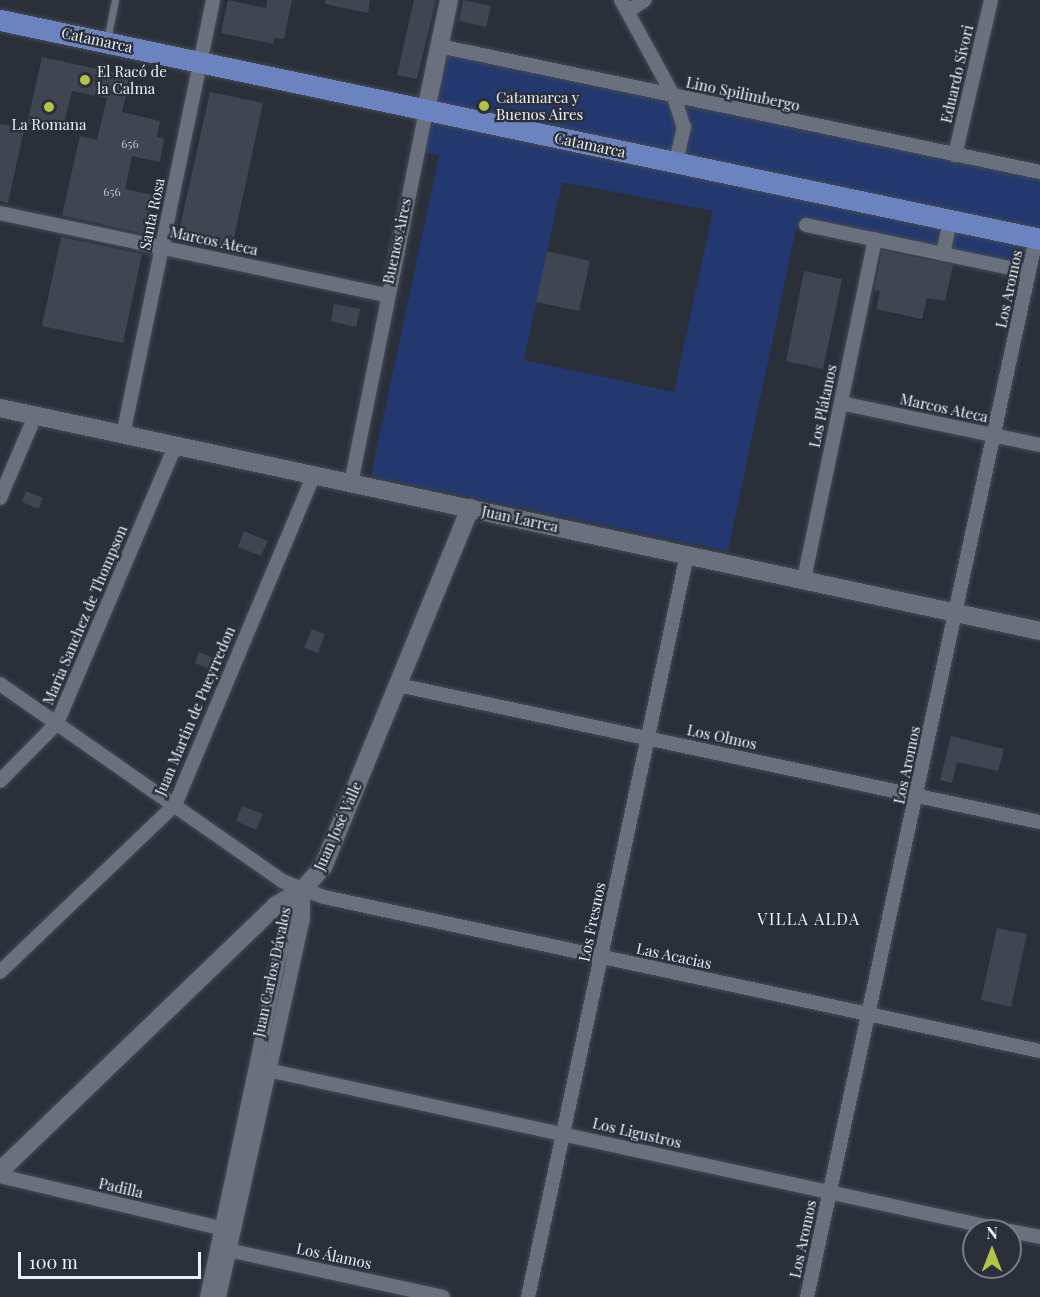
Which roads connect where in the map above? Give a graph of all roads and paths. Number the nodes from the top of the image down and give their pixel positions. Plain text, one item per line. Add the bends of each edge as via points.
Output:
1 (115, 0) edge
2 (213, 0) edge
3 (449, 0) edge
4 (645, 0) edge
5 (991, 0) edge
6 (624, 6) edge
7 (0, 20) edge
8 (106, 42) junction
9 (439, 46) junction
10 (200, 62) junction
11 (674, 97) junction
12 (426, 110) junction
13 (955, 155) junction
14 (676, 163) junction
15 (1040, 172) edge
16 (0, 213) edge
17 (950, 221) junction
18 (806, 225) dead end
19 (875, 239) junction
20 (1038, 239) edge
21 (162, 247) junction
22 (943, 254) junction
23 (1029, 272) junction
24 (386, 295) junction
25 (841, 403) junction
26 (0, 408) edge
27 (35, 416) junction
28 (123, 435) junction
29 (994, 435) junction
30 (1040, 445) edge
31 (175, 446) junction
32 (314, 475) junction
33 (351, 483) junction
34 (0, 498) edge
35 (470, 508) junction
36 (687, 555) junction
37 (804, 579) junction
38 (955, 612) junction
39 (1040, 631) edge
40 (0, 684) edge
41 (398, 685) junction
42 (57, 723) junction
43 (648, 738) junction
44 (0, 781) edge
45 (918, 796) junction
46 (174, 805) junction
47 (1040, 822) edge
48 (303, 889) junction
49 (601, 958) junction
50 (0, 972) edge
51 (869, 1015) junction
52 (1040, 1051) edge
53 (263, 1069) junction
54 (563, 1134) junction
55 (0, 1171) edge
56 (0, 1176) edge
57 (830, 1193) junction
58 (962, 1221) edge
59 (228, 1230) junction
60 (1022, 1234) edge
61 (1040, 1237) edge
62 (224, 1250) junction
63 (207, 1297) edge
64 (219, 1297) edge
65 (443, 1297) edge
66 (528, 1297) edge
67 (807, 1297) edge

1 - 8 lane
2 - 10 street, Santa Rosa
3 - 9 street, Buenos Aires
4 - 6 street
5 - 13 street, Eduardo Sívori
6 - 11 street
7 - 8 main road, Catamarca
8 - 10 main road, Catamarca
9 - 11 street, Lino Spilimbergo
9 - 12 street, Buenos Aires
10 - 12 main road, Catamarca
10 - 21 street, Santa Rosa
11 - 13 street, Lino Spilimbergo
11 - 14 street via 684,127
12 - 14 main road, Catamarca
12 - 24 street, Buenos Aires
13 - 15 street, Lino Spilimbergo
14 - 17 main road, Catamarca
16 - 21 street, Marcos Ateca
17 - 20 main road, Catamarca
17 - 22 street
18 - 19 street
19 - 22 street
19 - 25 street, Los Plátanos
20 - 23 street, Los Aromos
21 - 24 street, Marcos Ateca
21 - 28 street, Santa Rosa
22 - 23 street
23 - 29 street, Los Aromos
24 - 33 street, Buenos Aires
25 - 29 street, Marcos Ateca
25 - 37 street, Los Plátanos
26 - 27 street, Juan Larrea
27 - 28 street, Juan Larrea
27 - 34 street
28 - 31 street, Juan Larrea
29 - 30 street, Marcos Ateca
29 - 38 street, Los Aromos
31 - 32 street, Juan Larrea
31 - 42 street, Maria Sanchez de Thompson
32 - 33 street, Juan Larrea
32 - 46 street, Juan Martin de Pueyrredon
33 - 35 street, Juan Larrea
35 - 36 street, Juan Larrea
35 - 41 street, Juan José Valle
36 - 37 street, Juan Larrea
36 - 43 street, Los Fresnos
37 - 38 street, Juan Larrea
38 - 39 street, Juan Larrea
38 - 45 street, Los Aromos
40 - 42 street, Las Acacias
41 - 43 street, Los Olmos
41 - 48 street, Juan José Valle via 323,867
42 - 44 street, Maria Sanchez de Thompson
42 - 46 street, Las Acacias
43 - 45 street, Los Olmos
43 - 49 street, Los Fresnos
45 - 47 street, Los Olmos
45 - 51 street, Los Aromos
46 - 48 street, Las Acacias via 282,881
46 - 50 street, Juan Martin de Pueyrredon
48 - 49 street, Las Acacias via 324,897
48 - 53 street, Juan Carlos Dávalos via 303,917
48 - 55 street, Juan José Valle via 275,906
49 - 51 street, Las Acacias
49 - 54 street, Los Fresnos
51 - 52 street, Las Acacias
51 - 57 street, Los Aromos
53 - 54 street, Los Ligustros
53 - 59 street, Juan Carlos Dávalos
54 - 57 street, Los Ligustros
54 - 66 street, Los Fresnos
56 - 59 street, Padilla
57 - 58 street, Los Ligustros
57 - 67 street, Los Aromos
59 - 62 street, Juan Carlos Dávalos
60 - 61 street, Los Ligustros
62 - 63 street, Juan Carlos Dávalos
62 - 64 street, Juan Carlos Dávalos
62 - 65 street, Los Álamos

